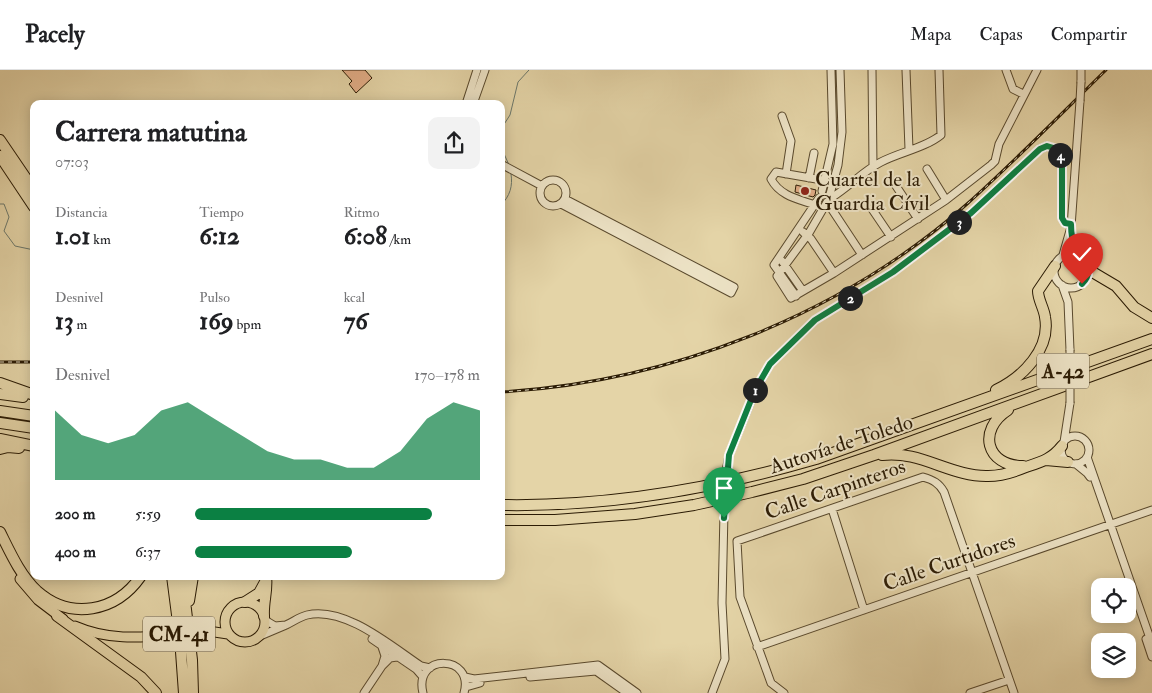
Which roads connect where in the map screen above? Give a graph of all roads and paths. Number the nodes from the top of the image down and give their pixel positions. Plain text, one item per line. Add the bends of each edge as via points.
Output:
1 (477, 70) edge
2 (485, 70) edge
3 (831, 70) edge
4 (840, 70) edge
5 (872, 70) edge
6 (906, 70) edge
7 (940, 70) edge
8 (1006, 70) edge
9 (1037, 70) edge
10 (1081, 70) edge
11 (1023, 94) junction
12 (467, 100) edge
13 (474, 100) edge
14 (782, 116) dead end
15 (0, 140) edge
16 (909, 149) junction
17 (814, 153) dead end
18 (0, 156) edge
19 (873, 166) junction
20 (927, 169) dead end
21 (507, 170) edge
22 (786, 174) junction
23 (809, 178) junction
24 (822, 180) dead end
25 (30, 184) edge
26 (894, 184) dead end
27 (541, 188) junction
28 (819, 198) junction
29 (829, 198) junction
30 (946, 200) junction
31 (30, 201) edge
32 (563, 202) junction
33 (872, 209) dead end
34 (918, 219) junction
35 (1071, 226) junction
36 (800, 229) junction
37 (807, 234) junction
38 (891, 237) junction
39 (862, 255) junction
40 (1063, 256) junction
41 (1080, 256) junction
42 (779, 259) junction
43 (785, 264) junction
44 (1055, 266) junction
45 (1089, 270) junction
46 (778, 274) junction
47 (834, 274) junction
48 (1062, 285) junction
49 (1076, 287) junction
50 (732, 290) dead end
51 (804, 291) junction
52 (1068, 309) junction
53 (1152, 318) edge
54 (1152, 339) edge
55 (1152, 354) edge
56 (0, 383) edge
57 (0, 394) edge
58 (30, 394) edge
59 (30, 398) edge
60 (974, 403) junction
61 (1018, 403) junction
62 (0, 411) edge
63 (30, 415) edge
64 (1069, 419) junction
65 (0, 423) edge
66 (30, 427) edge
67 (1081, 438) junction
68 (0, 439) edge
69 (1063, 444) junction
70 (30, 445) edge
71 (0, 449) edge
72 (30, 450) edge
73 (874, 455) junction
74 (1086, 457) junction
75 (1046, 460) junction
76 (1072, 463) junction
77 (1029, 466) junction
78 (505, 506) edge
79 (832, 509) junction
80 (1152, 510) edge
81 (505, 520) edge
82 (1108, 525) junction
83 (0, 532) edge
84 (0, 538) edge
85 (971, 573) junction
86 (1125, 578) edge
87 (138, 580) edge
88 (173, 580) edge
89 (182, 580) edge
90 (192, 580) edge
91 (264, 580) edge
92 (266, 580) edge
93 (245, 602) junction
94 (1136, 605) edge
95 (864, 610) junction
96 (333, 615) junction
97 (57, 616) junction
98 (187, 616) junction
99 (264, 618) junction
100 (225, 619) junction
101 (286, 625) junction
102 (1148, 630) edge
103 (208, 631) junction
104 (197, 633) dead end
105 (228, 634) junction
106 (172, 635) dead end
107 (260, 636) junction
108 (1152, 644) edge
109 (382, 646) junction
110 (757, 647) junction
111 (397, 657) junction
112 (1152, 657) edge
113 (382, 666) junction
114 (430, 668) junction
115 (423, 677) junction
116 (465, 678) junction
117 (1009, 680) junction
118 (465, 690) edge
119 (156, 693) edge
120 (184, 693) edge
121 (193, 693) edge
122 (364, 693) edge
123 (424, 693) edge
124 (627, 693) edge
125 (637, 693) edge
126 (712, 693) edge
127 (784, 693) edge
128 (970, 693) edge
129 (1014, 693) edge

1 - 12 street
2 - 13 street
3 - 28 street via 833,144
4 - 29 street via 842,132
5 - 19 street
6 - 16 street
7 - 16 street via 941,135 932,142
8 - 11 street via 1013,89
9 - 11 street
10 - 35 street, bridge
11 - 30 street via 999,144 995,161
14 - 22 street via 791,141
15 - 25 highway
16 - 19 street
17 - 23 street
18 - 31 highway
19 - 29 street
20 - 30 street
21 - 27 street
22 - 23 street
22 - 28 street via 776,172 771,179 779,191 793,198
23 - 24 street
26 - 34 street
27 - 32 street via 541,198 547,205
27 - 32 street via 549,180 558,181 566,191
28 - 29 street via 823,202
28 - 29 street via 826,190
28 - 36 street
29 - 37 street
29 - 39 street
30 - 34 street
32 - 50 street
33 - 38 street
34 - 38 street
35 - 40 street
35 - 41 street via 1072,241
35 - 126 street, bridge via 1062,218 1062,158 1057,149 1047,146 971,213 893,272 815,320 770,364 755,390 727,466 722,603 725,659
36 - 37 street
36 - 42 street
37 - 43 street
37 - 47 street
38 - 39 street
39 - 47 street
40 - 41 street via 1072,253
40 - 44 street
41 - 45 street
42 - 43 street
42 - 46 street via 774,265
43 - 46 street
43 - 51 street
44 - 48 street via 1056,278
44 - 60 highway via 1038,291 1047,330 1040,352 1014,379
45 - 49 street via 1086,279
45 - 53 highway via 1116,286 1134,307
46 - 51 street via 796,296
47 - 51 street
48 - 49 street
48 - 52 street
49 - 52 street
52 - 64 street, bridge
54 - 60 highway, Autovía de Toledo / A-42
55 - 61 highway, Autovía de Toledo / A-42
56 - 58 highway
57 - 59 highway
60 - 78 highway, Autovía de Toledo / A-42 via 816,459 734,482 628,500
61 - 73 highway, Autovía de Toledo / A-42
61 - 77 highway via 996,419 989,431 989,443 1001,460 1012,465
62 - 63 highway
64 - 67 street via 1072,429
64 - 69 street
65 - 66 highway
67 - 69 street via 1072,437
67 - 74 street via 1087,444
68 - 70 highway
69 - 75 highway
69 - 76 street via 1062,455
71 - 72 highway
73 - 77 highway via 909,456 967,474 987,476
73 - 81 highway, Autovía de Toledo / A-42 via 804,479 694,505 555,520
74 - 76 street
74 - 82 street
75 - 76 highway
75 - 77 highway
76 - 82 street via 1088,473
79 - 85 street, Calle Carpinteros via 914,479 934,480 944,492
79 - 95 street
79 - 110 street, Calle Carpinteros via 737,541 740,597
80 - 82 street, Calle Curtidores
82 - 85 street, Calle Curtidores
82 - 86 street
82 - 102 street
83 - 87 highway via 28,580 47,598 68,607 104,606 124,596
84 - 97 main road via 28,588
85 - 95 street, Calle Curtidores
85 - 117 street
88 - 120 highway, CM-41
89 - 98 highway, CM-41
90 - 98 highway
91 - 93 highway via 259,593
92 - 99 highway
93 - 99 main road via 257,606
93 - 100 main road via 230,609
94 - 102 street
95 - 110 street, Calle Curtidores
96 - 101 street via 309,615
96 - 109 street
96 - 114 street via 352,621 421,666
97 - 106 main road via 84,630 112,637
97 - 119 highway via 141,677
98 - 121 highway, CM-41
99 - 101 street via 275,626
99 - 107 main road via 265,626
100 - 103 main road
100 - 105 main road
101 - 107 street
102 - 108 street
102 - 112 street
103 - 104 main road
103 - 105 main road
105 - 107 main road via 243,642
109 - 111 street
109 - 113 street via 385,656
110 - 127 street via 771,683
111 - 113 street via 390,658
111 - 115 street via 416,668
113 - 122 street
114 - 115 street
114 - 116 street via 436,664 451,664 458,667
115 - 123 street
116 - 118 street
116 - 125 street via 474,680 598,665
117 - 128 street
117 - 129 street
118 - 124 street via 472,684 588,670 596,671

